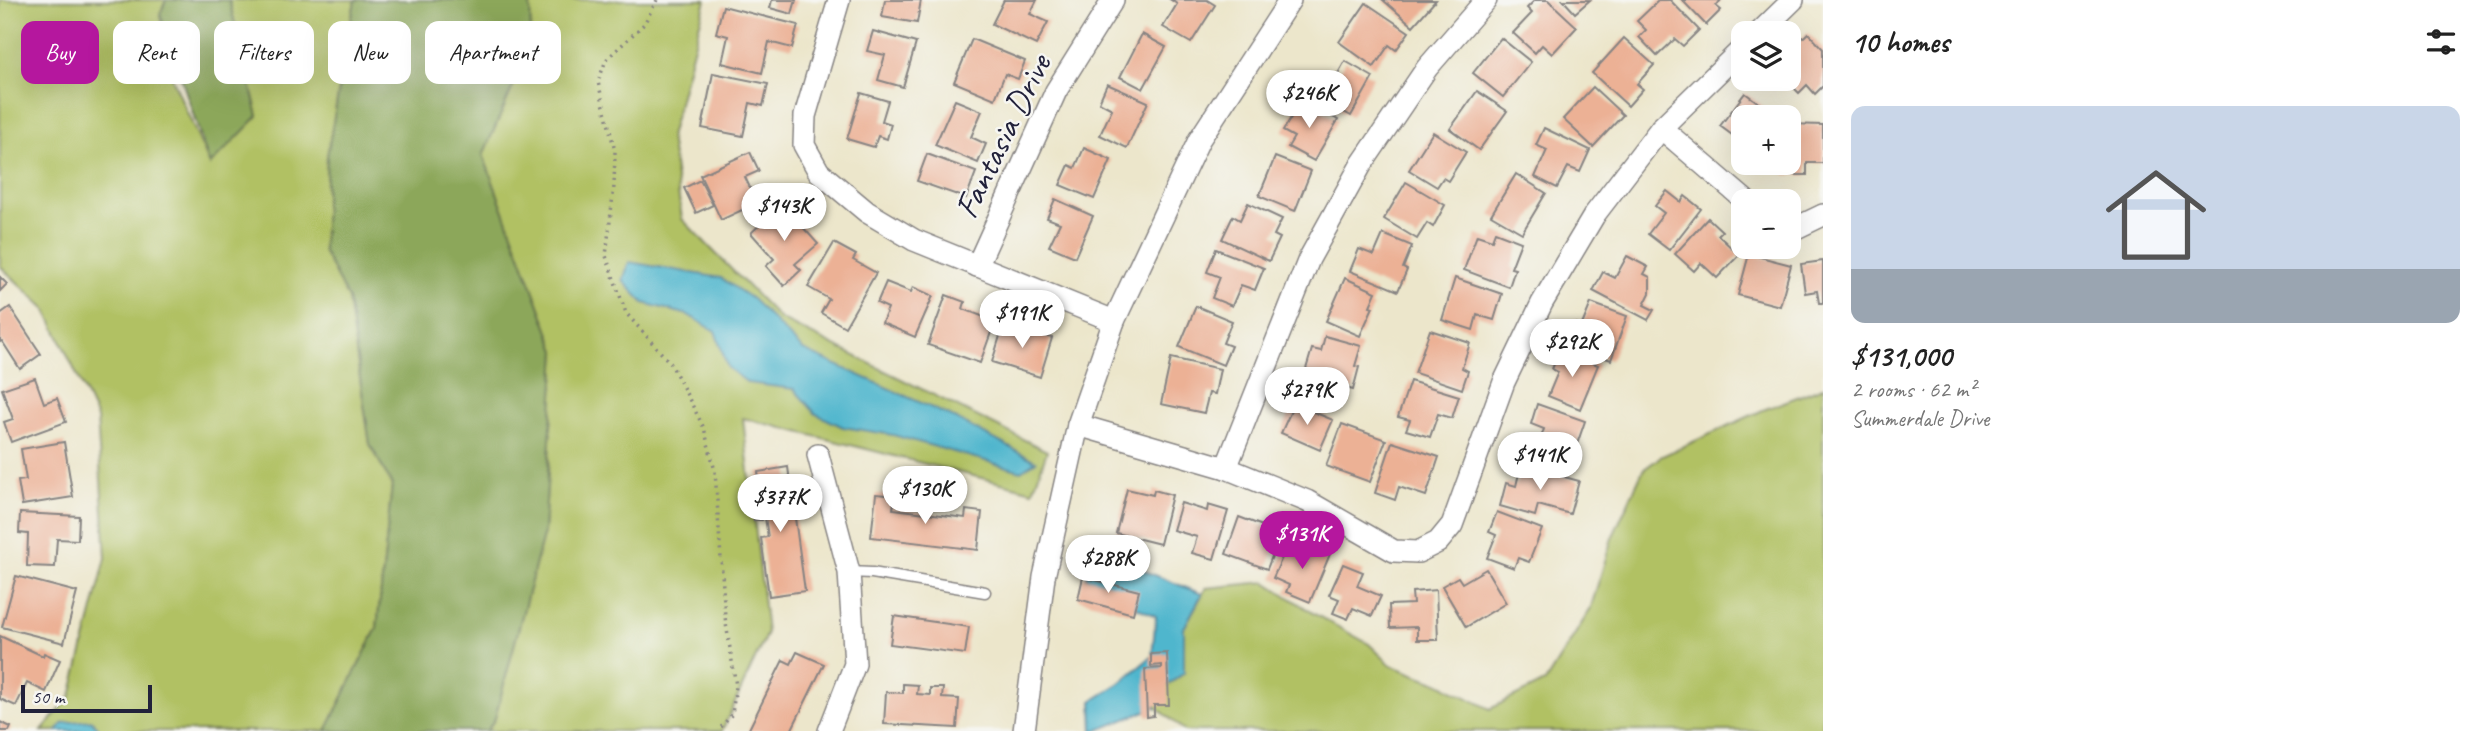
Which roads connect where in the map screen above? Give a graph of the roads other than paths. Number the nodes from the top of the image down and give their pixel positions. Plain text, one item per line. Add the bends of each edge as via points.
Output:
1 (839, 0) edge
2 (1112, 0) edge
3 (1290, 0) edge
4 (1486, 0) edge
5 (1793, 0) edge
6 (1771, 21) edge
7 (1731, 60) edge
8 (1661, 128) junction
9 (1732, 189) edge
10 (1823, 215) edge
11 (1801, 226) edge
12 (977, 266) junction
13 (1114, 321) junction
14 (1078, 425) junction
15 (818, 455) dead end
16 (1226, 468) junction
17 (849, 572) junction
18 (985, 592) dead end
19 (829, 731) edge
20 (1024, 731) edge

1 - 12 street via 805,116 804,145 819,172 867,212 914,240
2 - 12 street, Fantasia Drive via 1056,91
3 - 13 street via 1199,140
4 - 16 street via 1427,68 1362,165 1309,259
5 - 6 street
7 - 8 street
8 - 9 street
8 - 16 street via 1595,214 1542,303 1504,382 1452,525 1438,542 1418,552 1394,551 1307,501
10 - 11 street
12 - 13 street
13 - 14 street
14 - 16 street
14 - 20 street via 1044,577
15 - 17 street
17 - 18 lane
17 - 19 street via 855,664

